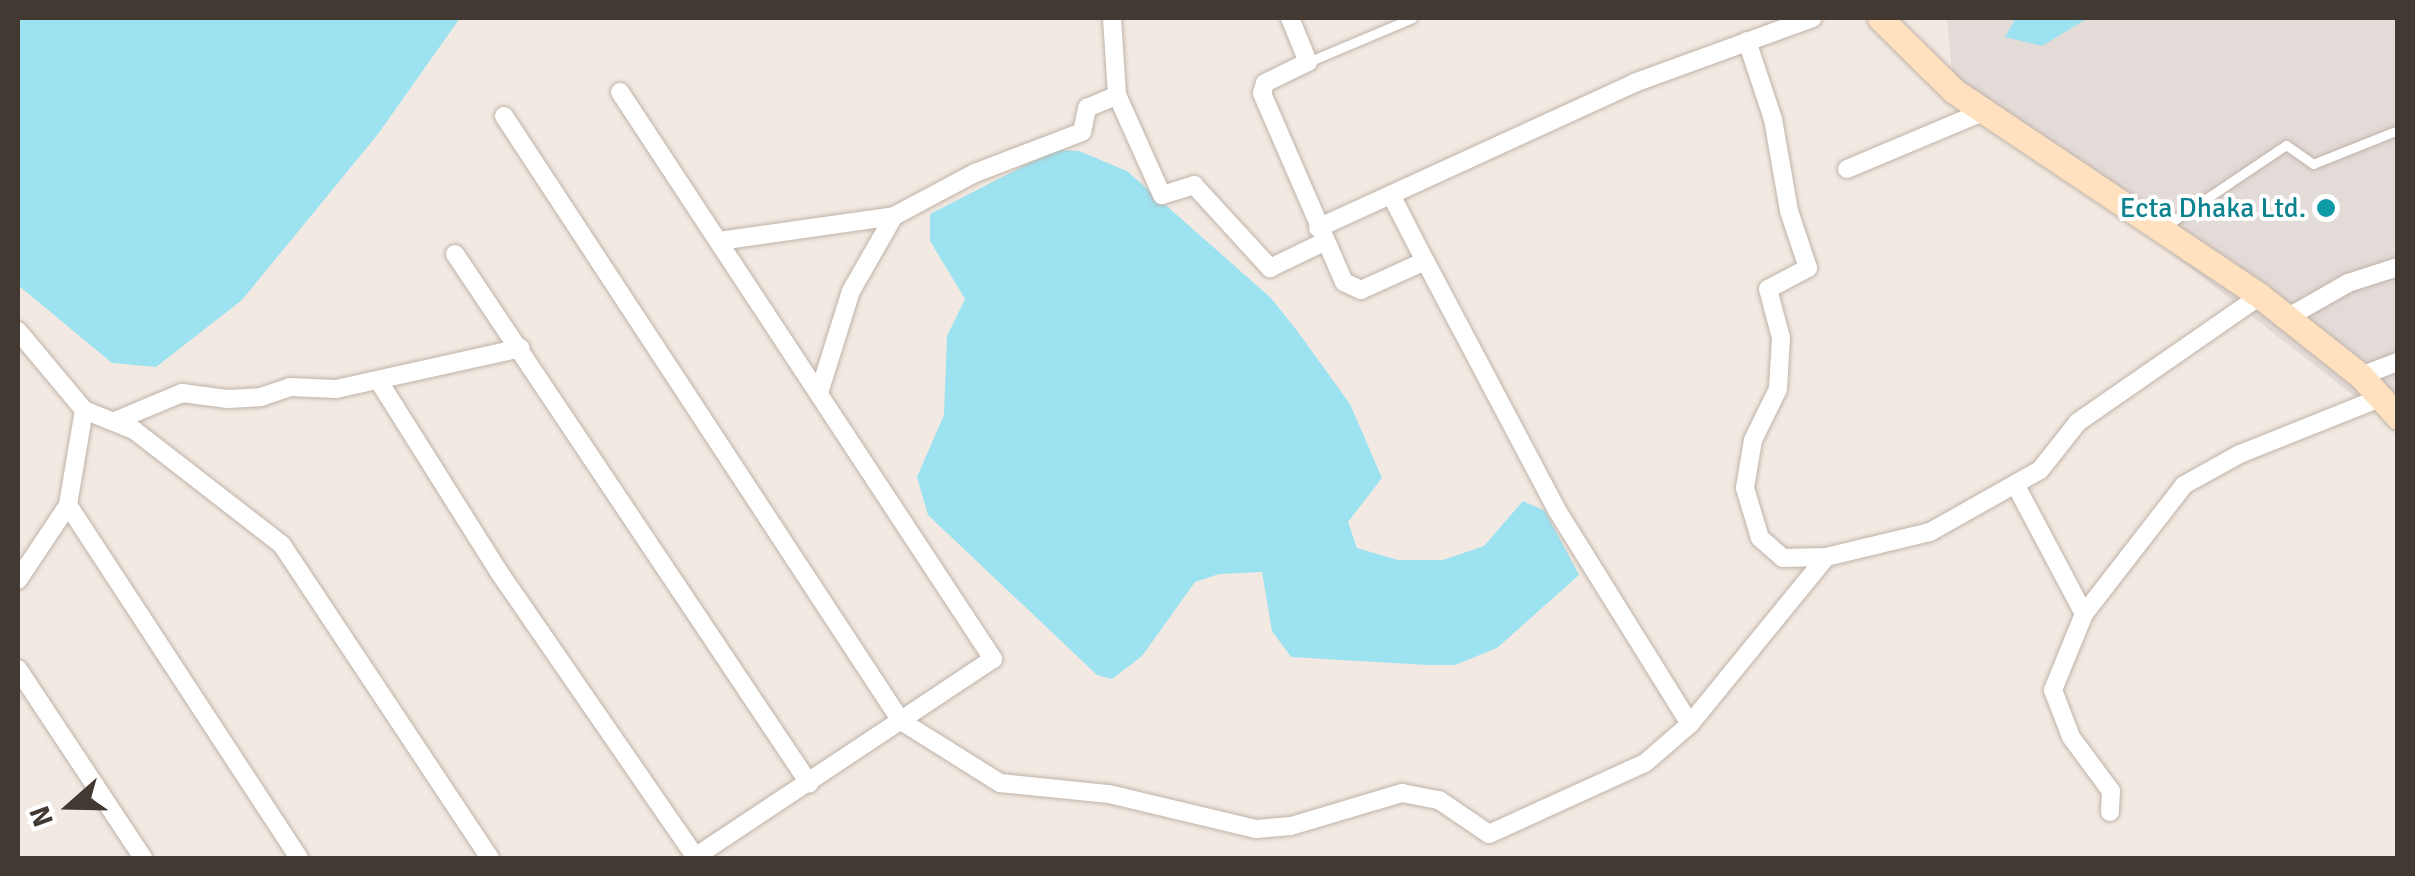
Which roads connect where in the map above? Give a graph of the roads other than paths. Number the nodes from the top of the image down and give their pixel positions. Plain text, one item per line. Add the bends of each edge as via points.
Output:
1 (1112, 18) edge
2 (1290, 18) edge
3 (1412, 18) edge
4 (1813, 18) edge
5 (1880, 18) edge
6 (1747, 42) junction
7 (1308, 62) junction
8 (620, 92) dead end
9 (1117, 95) junction
10 (1985, 111) junction
11 (504, 116) dead end
12 (2398, 130) edge
13 (1847, 169) dead end
14 (1390, 194) junction
15 (894, 216) junction
16 (2164, 227) junction
17 (1321, 235) junction
18 (719, 241) junction
19 (455, 254) dead end
20 (1425, 262) junction
21 (2398, 266) edge
22 (2260, 296) junction
23 (2285, 319) junction
24 (18, 331) edge
25 (521, 348) junction
26 (2398, 362) edge
27 (2362, 376) junction
28 (380, 383) junction
29 (820, 393) junction
30 (2389, 408) edge
31 (84, 410) junction
32 (114, 422) junction
33 (2016, 484) junction
34 (68, 505) junction
35 (1826, 557) junction
36 (18, 580) edge
37 (2084, 614) junction
38 (18, 669) edge
39 (901, 720) junction
40 (1690, 724) junction
41 (809, 783) junction
42 (2110, 812) dead end
43 (142, 858) edge
44 (299, 858) edge
45 (490, 858) edge
46 (695, 858) edge

1 - 9 street
2 - 7 street
3 - 7 lane
4 - 6 street
5 - 10 street via 1954,92
6 - 14 street via 1634,83
6 - 35 street via 1773,118 1788,211 1808,268 1768,289 1781,338 1778,389 1753,440 1745,488 1760,538 1784,558
7 - 17 street via 1265,83 1262,93
8 - 18 street
9 - 15 street via 1086,108 1082,132 975,172
9 - 17 street via 1162,194 1194,184 1270,268
10 - 13 street
10 - 16 street
11 - 39 street
12 - 16 lane via 2313,164 2286,146
14 - 17 street
14 - 20 street
15 - 18 street
15 - 29 street via 851,291
16 - 22 street
17 - 20 street via 1352,289
18 - 29 street
19 - 25 street
20 - 40 street via 1557,510
21 - 23 street
22 - 23 street
22 - 33 street via 2078,422 2040,470
23 - 27 street
24 - 31 street
25 - 28 street
25 - 41 street
26 - 27 street
27 - 30 street
28 - 32 street via 290,387 261,398 182,393
28 - 46 street via 499,572
29 - 39 street via 993,659
30 - 37 street via 2240,454 2184,486
31 - 32 street
31 - 34 street
32 - 45 street via 134,430 282,544
33 - 35 street via 1930,532
33 - 37 street
34 - 36 street
34 - 44 street
35 - 40 street
37 - 42 street via 2053,690 2071,737 2111,791
38 - 43 street
39 - 40 street via 1000,784 1109,794 1256,829 1291,826 1402,794 1439,800 1488,834 1645,763
39 - 41 street
41 - 46 street

